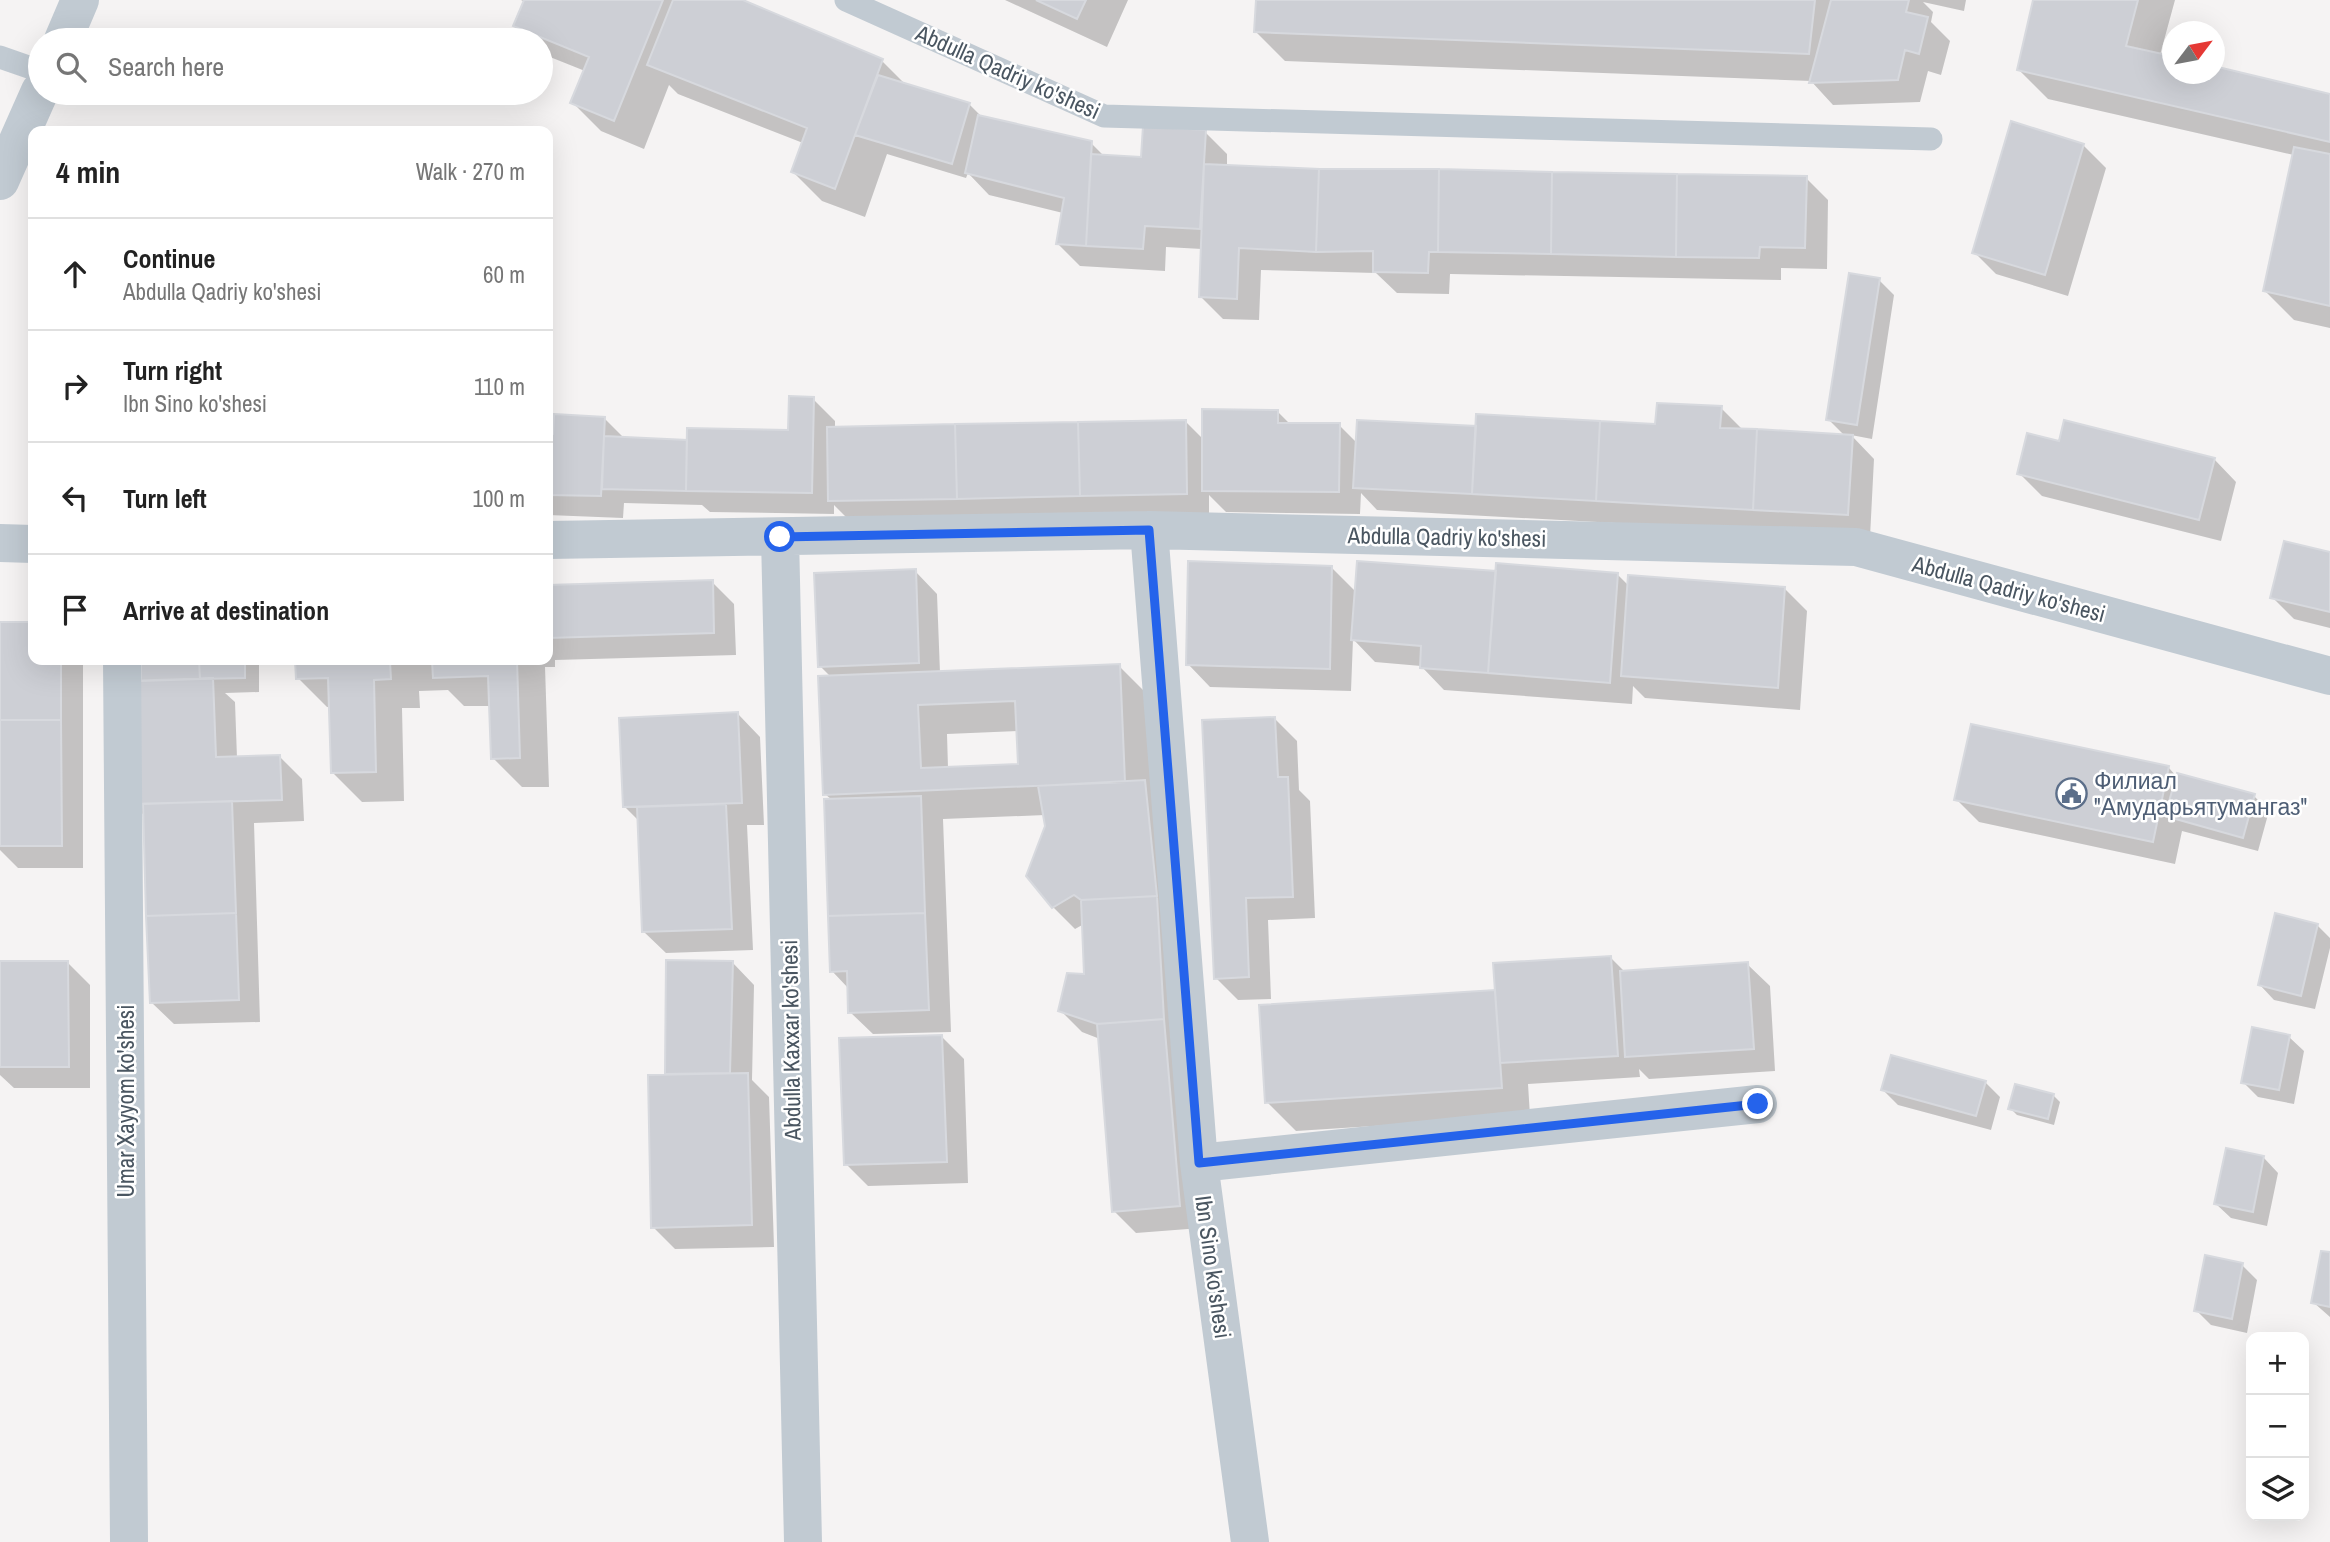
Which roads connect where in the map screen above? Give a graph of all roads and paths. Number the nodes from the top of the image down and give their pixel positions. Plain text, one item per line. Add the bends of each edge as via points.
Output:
1 (80, 0) edge
2 (846, 0) edge
3 (67, 28) edge
4 (0, 57) edge
5 (28, 67) edge
6 (34, 105) edge
7 (1931, 139) dead end
8 (0, 181) edge
9 (1149, 530) junction
10 (780, 537) junction
11 (553, 540) edge
12 (0, 543) edge
13 (28, 544) edge
14 (122, 665) edge
15 (2330, 676) edge
16 (1758, 1104) dead end
17 (1199, 1163) junction
18 (129, 1542) edge
19 (803, 1542) edge
20 (1250, 1542) edge

1 - 3 street
2 - 7 lane, Abdulla Qadriy ko'shesi via 1104,116
4 - 5 lane
6 - 8 street
9 - 10 street, Abdulla Qadriy ko'shesi
9 - 15 street, Abdulla Qadriy ko'shesi via 1856,547
9 - 17 street, Ibn Sino ko'shesi
10 - 11 street, Abdulla Qadriy ko'shesi
10 - 19 street, Abdulla Kaxxar ko'shesi
12 - 13 street
14 - 18 street, Umar Xayyom ko'shesi
16 - 17 street
17 - 20 street, Ibn Sino ko'shesi

